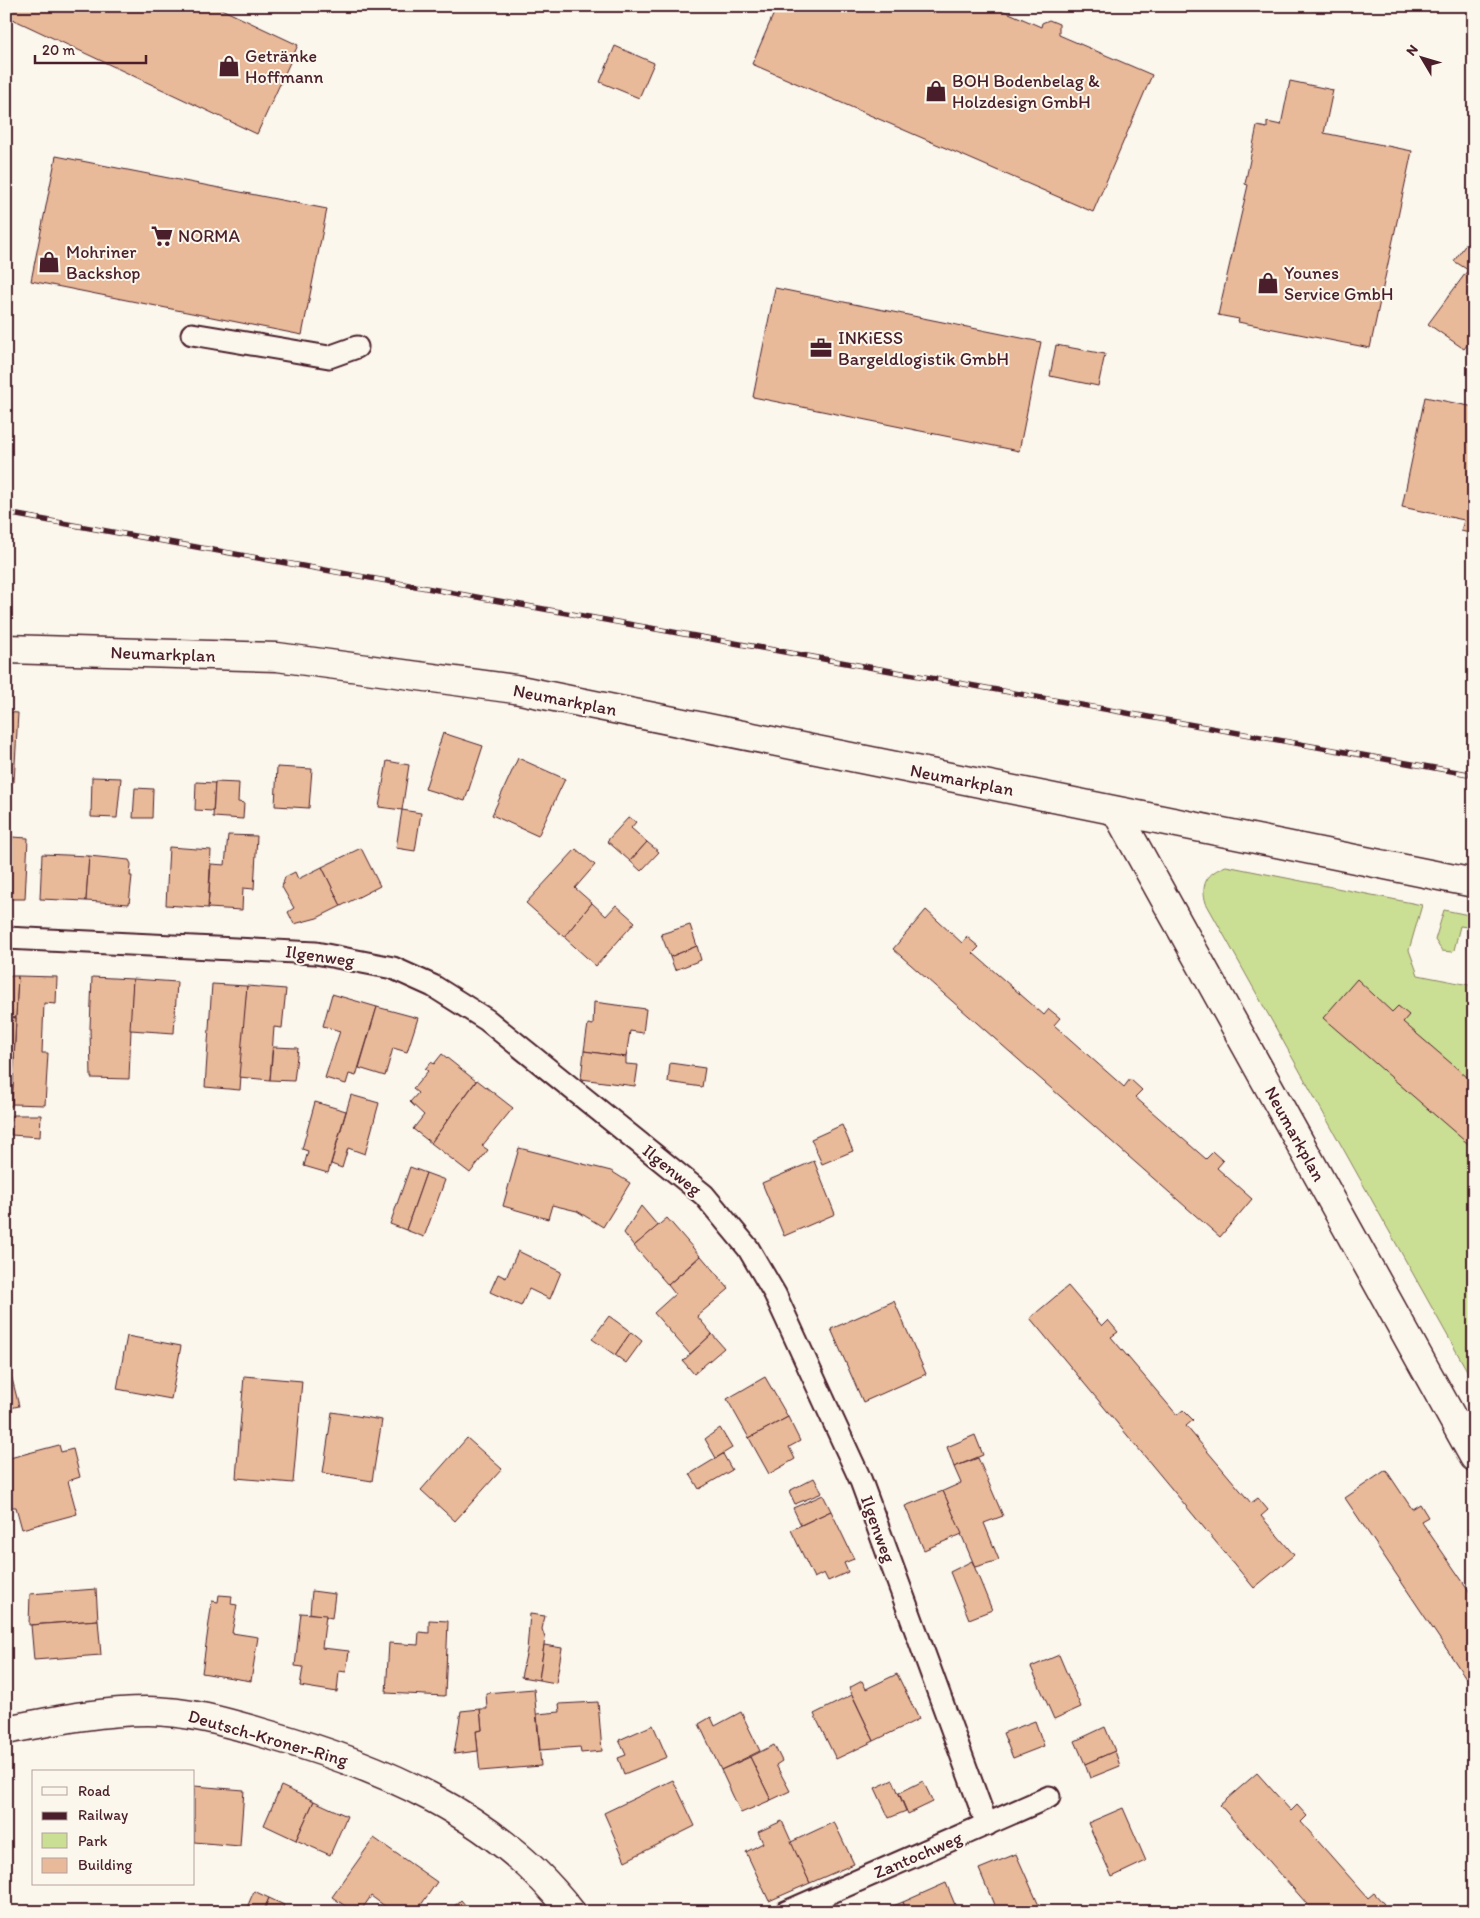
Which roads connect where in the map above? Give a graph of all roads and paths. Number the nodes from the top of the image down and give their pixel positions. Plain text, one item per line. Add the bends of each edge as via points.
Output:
1 (192, 334) dead end
2 (357, 347) dead end
3 (6, 649) edge
4 (1116, 811) junction
5 (1474, 883) edge
6 (6, 938) edge
7 (1474, 1457) edge
8 (6, 1730) edge
9 (1050, 1797) dead end
10 (987, 1825) junction
11 (571, 1912) edge
12 (786, 1912) edge

1 - 2 lane via 329,357
3 - 4 street, Neumarkplan via 277,657 515,689
4 - 5 street, Neumarkplan
4 - 7 street, Neumarkplan
6 - 10 lane, Ilgenweg via 316,953 394,968 433,986 487,1020 704,1195 748,1248 776,1294 861,1482
8 - 11 street, Deutsch-Kroner-Ring via 100,1714 177,1712 300,1743 399,1781 464,1816 495,1837 524,1863
9 - 10 lane, Zantochweg
10 - 12 lane, Zantochweg

